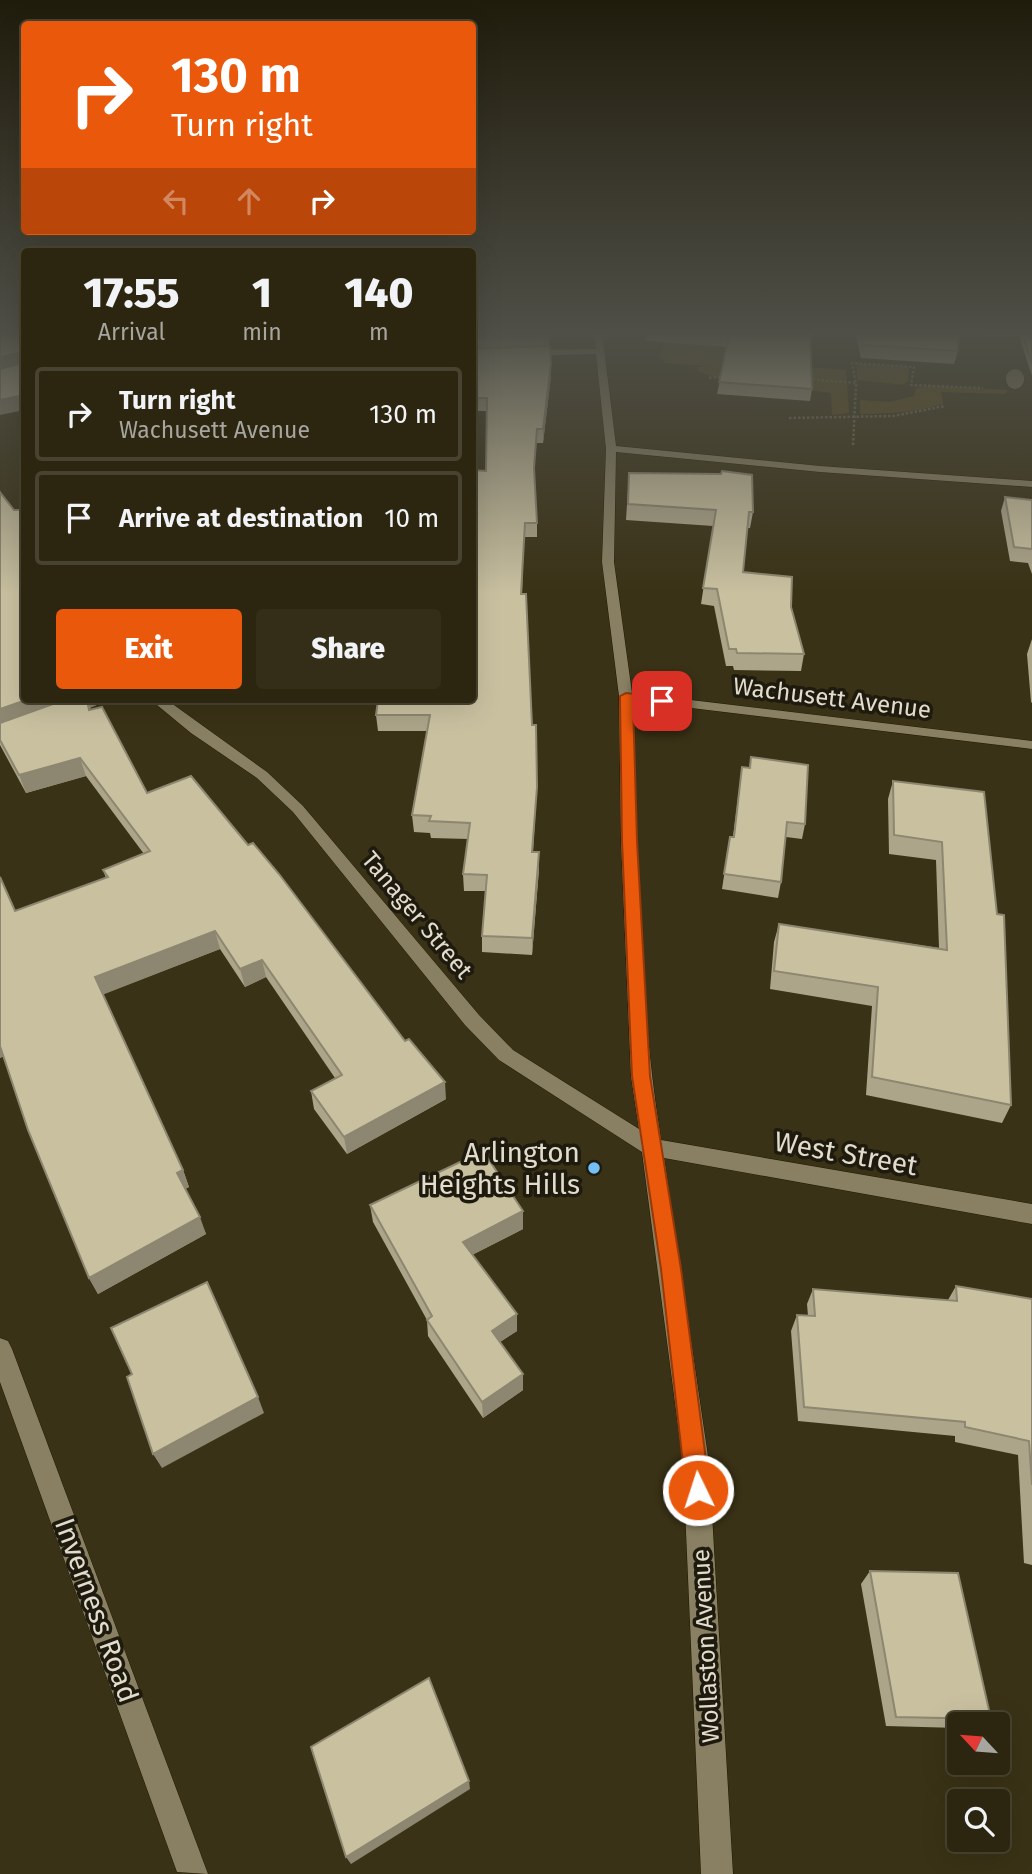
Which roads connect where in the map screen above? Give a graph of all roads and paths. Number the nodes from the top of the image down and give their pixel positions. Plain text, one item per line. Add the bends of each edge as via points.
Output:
1 (607, 419) edge
2 (854, 419) edge
3 (853, 446) dead end
4 (611, 449) junction
5 (1032, 484) edge
6 (626, 696) junction
7 (94, 703) edge
8 (162, 703) edge
9 (60, 715) edge
10 (1032, 746) edge
11 (651, 1147) junction
12 (1032, 1214) edge
13 (0, 1349) edge
14 (194, 1872) dead end
15 (717, 1874) edge

1 - 4 street, Wollaston Avenue
2 - 3 path
4 - 5 street
4 - 6 street, Wollaston Avenue via 608,562
6 - 10 street, Wachusett Avenue
6 - 11 street, Wollaston Avenue via 641,1076
7 - 9 street
8 - 11 street, Tanager Street via 262,775 289,800 506,1055
11 - 12 street, West Street
11 - 15 street, Wollaston Avenue via 696,1463
13 - 14 street, Inverness Road

